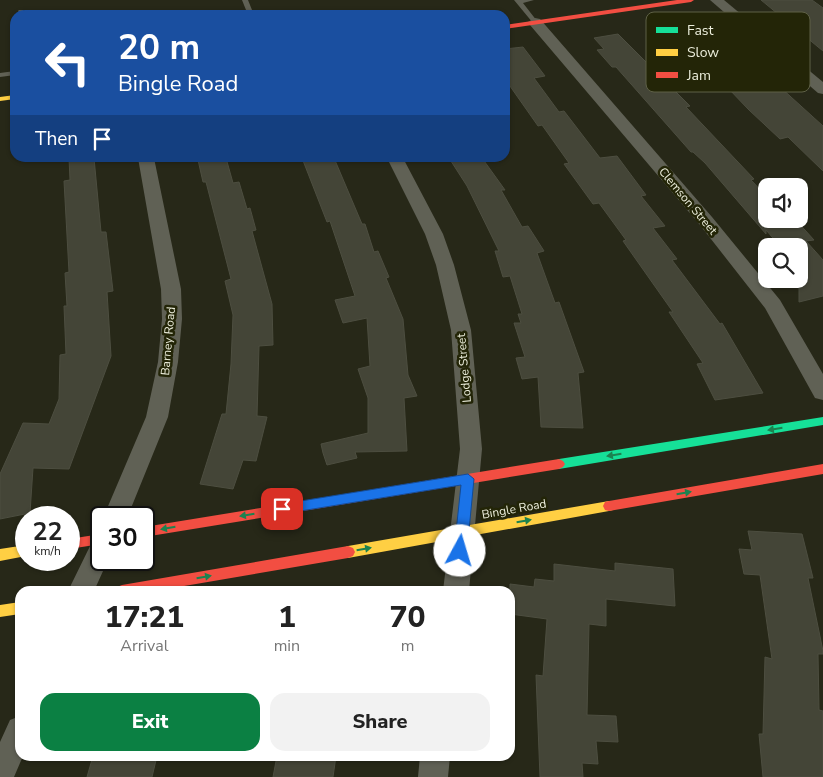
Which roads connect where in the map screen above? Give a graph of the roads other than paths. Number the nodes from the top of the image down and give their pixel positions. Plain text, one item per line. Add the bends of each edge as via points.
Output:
1 (531, 0) edge
2 (691, 0) edge
3 (716, 0) edge
4 (518, 1) edge
5 (730, 12) edge
6 (535, 22) junction
7 (510, 26) edge
8 (810, 79) edge
9 (823, 90) edge
10 (147, 162) edge
11 (397, 162) edge
12 (823, 392) edge
13 (823, 421) edge
14 (823, 469) edge
15 (468, 479) junction
16 (120, 506) edge
17 (155, 530) edge
18 (462, 532) junction
19 (15, 553) edge
20 (0, 555) edge
21 (91, 571) edge
22 (84, 586) edge
23 (151, 586) edge
24 (457, 586) edge
25 (15, 609) edge
26 (0, 611) edge
27 (15, 742) edge
28 (435, 761) edge
29 (0, 776) edge
30 (433, 777) edge

1 - 4 lane
2 - 6 main road
3 - 5 street
4 - 6 lane
6 - 7 main road
6 - 12 street, Clemson Street via 706,221 773,305
8 - 9 street
10 - 16 street, Barney Road via 171,289 172,319 168,362 157,417
11 - 15 street, Lodge Street via 434,234 461,330 471,449
13 -> 15 main road
18 -> 14 main road, Bingle Road
15 -> 17 main road
15 - 18 street, Lodge Street
23 -> 18 main road, Bingle Road
18 - 24 street, Lodge Street
19 - 20 main road
21 - 22 street
25 - 26 main road
27 - 29 street
28 - 30 street

